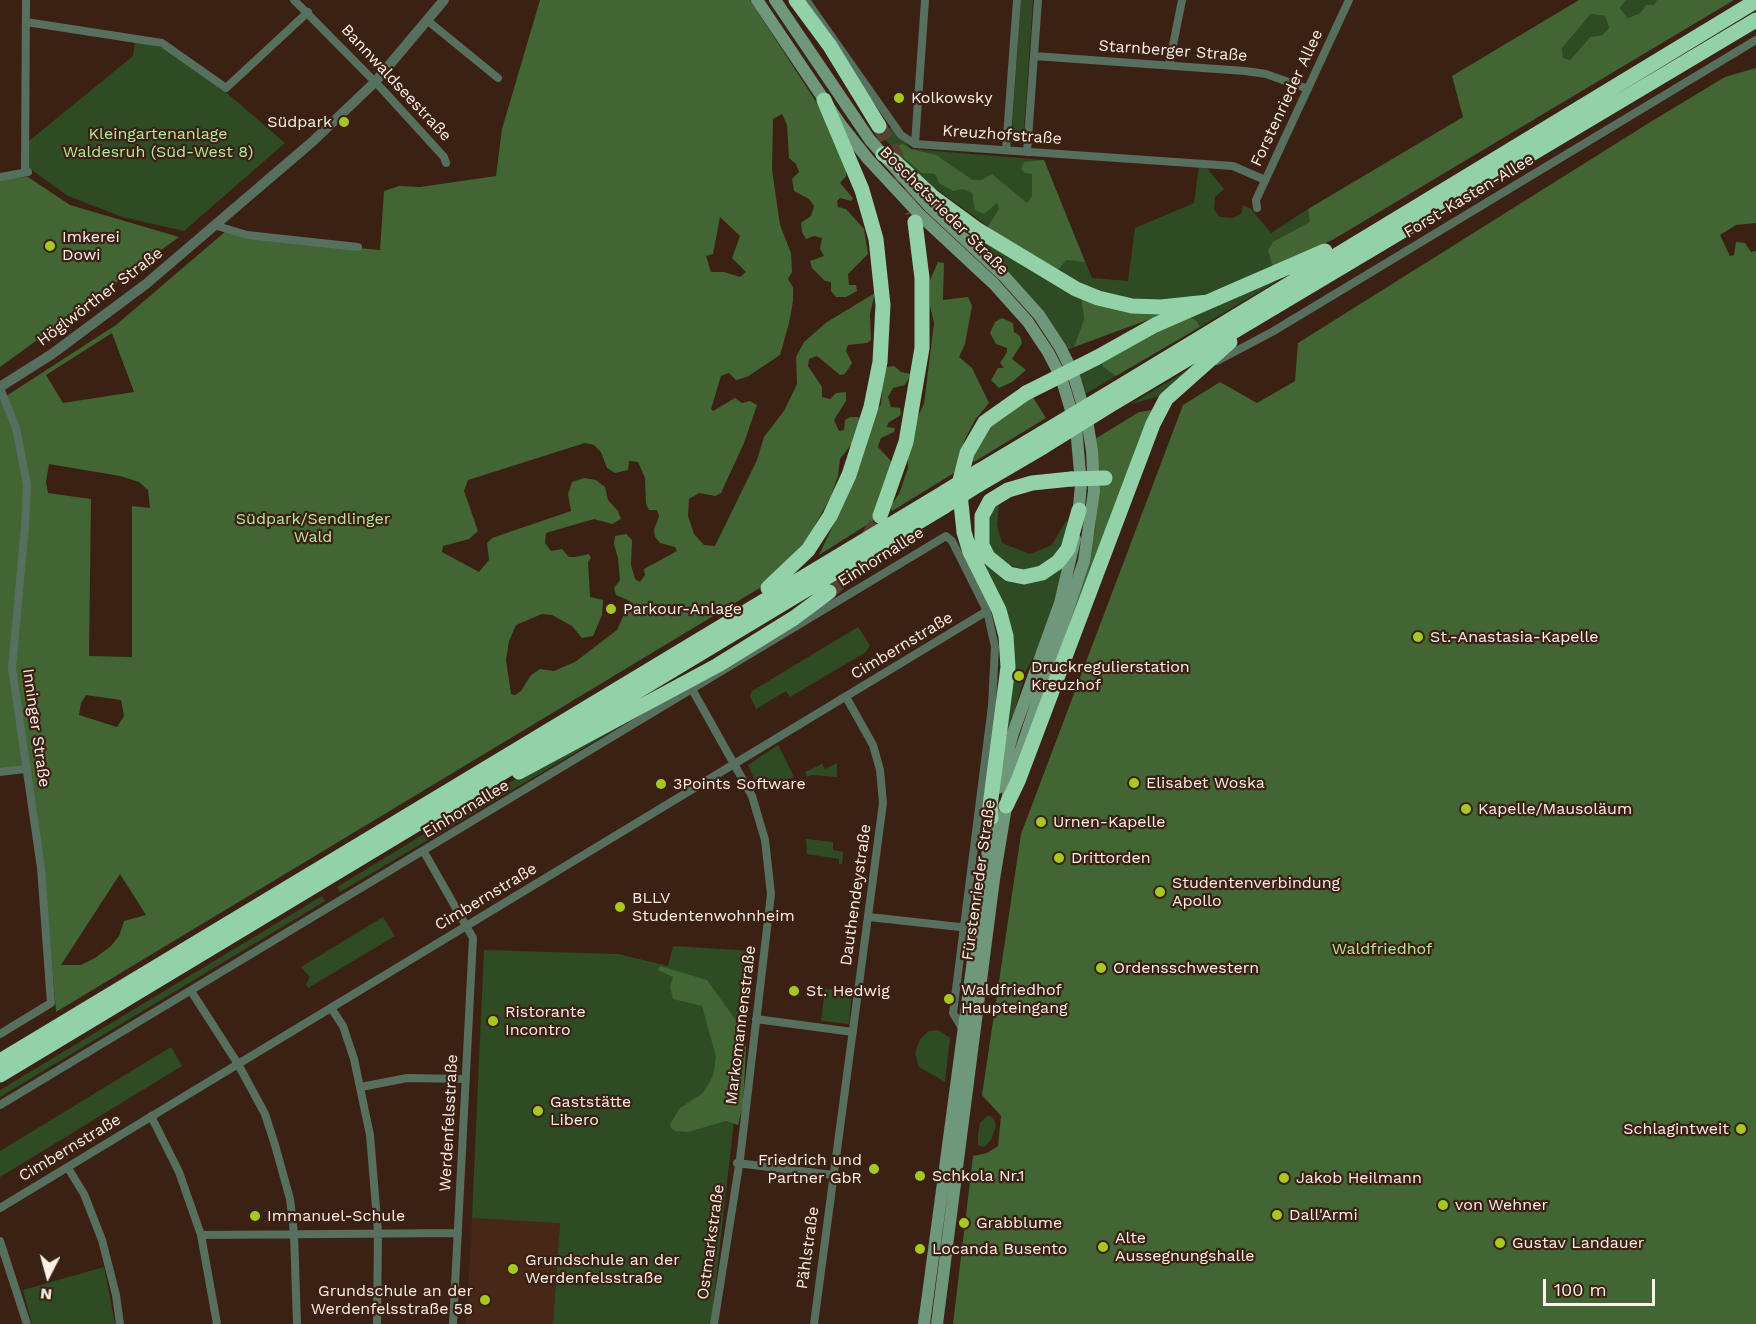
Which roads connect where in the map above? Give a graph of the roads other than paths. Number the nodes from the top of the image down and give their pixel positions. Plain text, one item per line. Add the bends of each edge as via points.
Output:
1 (26, 0) edge
2 (294, 0) edge
3 (444, 0) edge
4 (757, 0) edge
5 (775, 0) edge
6 (796, 0) edge
7 (806, 0) edge
8 (925, 0) edge
9 (1017, 0) edge
10 (1038, 0) edge
11 (1182, 0) edge
12 (1349, 0) edge
13 (1756, 1) edge
14 (308, 12) junction
15 (1756, 20) edge
16 (428, 21) junction
17 (26, 22) junction
18 (1756, 40) edge
19 (1034, 56) junction
20 (1169, 65) junction
21 (498, 78) dead end
22 (375, 82) junction
23 (1308, 89) junction
24 (824, 100) junction
25 (879, 126) tunnel mouth
26 (915, 144) junction
27 (1006, 150) junction
28 (1027, 152) junction
29 (883, 154) junction
30 (446, 164) dead end
31 (0, 177) edge
32 (1265, 180) junction
33 (1257, 208) dead end
34 (915, 222) tunnel mouth
35 (1390, 222) junction
36 (214, 225) junction
37 (358, 247) dead end
38 (1208, 302) junction
39 (1251, 321) junction
40 (1195, 371) junction
41 (0, 388) edge
42 (1117, 395) junction
43 (1092, 451) joint
44 (1079, 458) joint
45 (1130, 483) junction
46 (945, 499) junction
47 (1079, 510) junction
48 (880, 516) tunnel mouth
49 (946, 536) joint
50 (829, 592) tunnel mouth
51 (987, 611) junction
52 (740, 614) junction
53 (693, 691) junction
54 (846, 697) junction
55 (735, 763) junction
56 (24, 770) junction
57 (0, 772) edge
58 (461, 795) junction
59 (1006, 806) junction
60 (985, 816) junction
61 (424, 852) junction
62 (869, 917) junction
63 (467, 925) junction
64 (970, 928) junction
65 (191, 991) junction
66 (331, 1008) junction
67 (756, 1019) junction
68 (853, 1032) junction
69 (0, 1034) edge
70 (0, 1061) edge
71 (238, 1064) junction
72 (0, 1075) edge
73 (466, 1079) junction
74 (361, 1088) junction
75 (0, 1105) edge
76 (151, 1116) junction
77 (954, 1152) junction
78 (737, 1163) junction
79 (68, 1167) junction
80 (833, 1175) junction
81 (0, 1208) edge
82 (378, 1232) junction
83 (294, 1233) junction
84 (458, 1233) junction
85 (201, 1235) junction
86 (0, 1241) edge
87 (27, 1324) edge
88 (120, 1324) edge
89 (217, 1324) edge
90 (297, 1324) edge
91 (377, 1324) edge
92 (453, 1324) edge
93 (714, 1324) edge
94 (814, 1324) edge
95 (924, 1324) edge
96 (937, 1324) edge

1 - 17 street
2 - 14 street, Bannwaldseestraße
3 - 16 street, Höglwörther Straße
4 - 24 main road, Boschetsrieder Straße
5 - 29 main road, Boschetsrieder Straße
6 - 25 highway via 830,46
7 - 26 street via 901,135
8 - 26 street
9 - 27 street
10 - 19 street
11 - 20 street
12 - 23 street, Forstenrieder Allee
13 - 35 highway
14 - 17 street via 226,88 162,43
14 - 22 street, Bannwaldseestraße
15 - 39 highway
16 - 21 street
16 - 22 street, Höglwörther Straße
17 - 31 street via 27,172
18 - 40 street, Forst-Kasten-Allee via 1272,332
19 - 20 street, Starnberger Straße
19 - 28 street
20 - 23 street, Starnberger Straße via 1266,74
22 - 30 street, Bannwaldseestraße via 444,157
22 - 36 street, Höglwörther Straße via 312,142
23 - 32 street, Forstenrieder Allee
24 - 44 main road, Boschetsrieder Straße via 900,195 994,284 1028,322 1064,385 1076,427
24 - 52 highway via 862,190 876,238 884,305 880,362 871,407 849,475 830,516 791,569
26 - 27 street, Kreuzhofstraße
27 - 28 street, Kreuzhofstraße
28 - 32 street, Kreuzhofstraße via 1233,166
29 - 38 highway via 978,230 1076,289 1132,306
29 - 43 main road, Boschetsrieder Straße via 929,206 1004,276 1039,315 1073,373
32 - 33 street, Forstenrieder Allee via 1255,203
34 - 48 highway via 922,278 922,348 906,442
35 - 38 highway via 1366,229 1300,263
35 - 42 highway
36 - 37 street via 248,235
36 - 41 street, Höglwörther Straße via 146,284
38 - 60 highway, bridge via 1026,393 985,422 967,453 959,484 964,532 999,610 1008,667 990,806
39 - 40 highway
39 - 42 highway
40 - 45 highway via 1166,399
41 - 56 street, Inninger Straße via 16,428 27,484 12,668
42 - 46 highway, bridge
43 - 59 main road, Fürstenrieder Straße via 1093,499 1084,561 1020,747
44 - 47 main road, Fürstenrieder Straße
45 - 47 highway, bridge via 1071,478 1008,490 990,501 982,516 982,545 988,557 1009,573 1024,577 1042,573 1068,549
45 - 59 highway
46 - 52 highway
46 - 58 highway
47 - 60 main road, Fürstenrieder Straße via 1060,603
49 - 51 street, Fürstenrieder Straße
49 - 53 street, Einhornallee
50 - 58 highway via 794,618 688,681 482,792
51 - 54 street, Cimbernstraße
51 - 60 street, Fürstenrieder Straße via 996,662
52 - 70 highway
53 - 55 street, Markomannenstraße
53 - 61 street, Einhornallee
54 - 55 street, Cimbernstraße
54 - 62 street, Dauthendeystraße via 873,745 883,795
55 - 63 street, Cimbernstraße
55 - 67 street, Markomannenstraße via 758,814 770,867 770,923
56 - 57 street
56 - 69 street, Inninger Straße via 41,868 51,1003
58 - 72 highway
59 - 77 main road, Fürstenrieder Straße
60 - 64 main road, Fürstenrieder Straße
61 - 63 street
61 - 65 street, Einhornallee
62 - 64 street
62 - 68 street, Dauthendeystraße
63 - 66 street, Cimbernstraße
63 - 73 street, Werdenfelsstraße via 473,938
64 - 77 main road, Fürstenrieder Straße
65 - 71 street
65 - 75 street, Einhornallee
66 - 71 street, Cimbernstraße
66 - 74 street via 343,1026
67 - 68 street
67 - 78 street, Markomannenstraße
68 - 80 street, Dauthendeystraße
71 - 76 street, Cimbernstraße
71 - 83 street via 265,1114 287,1189
73 - 74 street via 407,1078
73 - 84 street, Werdenfelsstraße
74 - 82 street via 370,1136
76 - 79 street, Cimbernstraße
76 - 85 street via 179,1172
77 - 95 main road, Fürstenrieder Straße
77 - 96 main road, Fürstenrieder Straße
78 - 80 street
78 - 93 street, Ostmarkstraße
79 - 81 street, Cimbernstraße
79 - 88 street via 84,1194 102,1240
80 - 94 street, Pählstraße
82 - 83 street
82 - 84 street
82 - 91 street
83 - 85 street
83 - 90 street
84 - 92 street, Werdenfelsstraße
85 - 89 street
86 - 87 street

